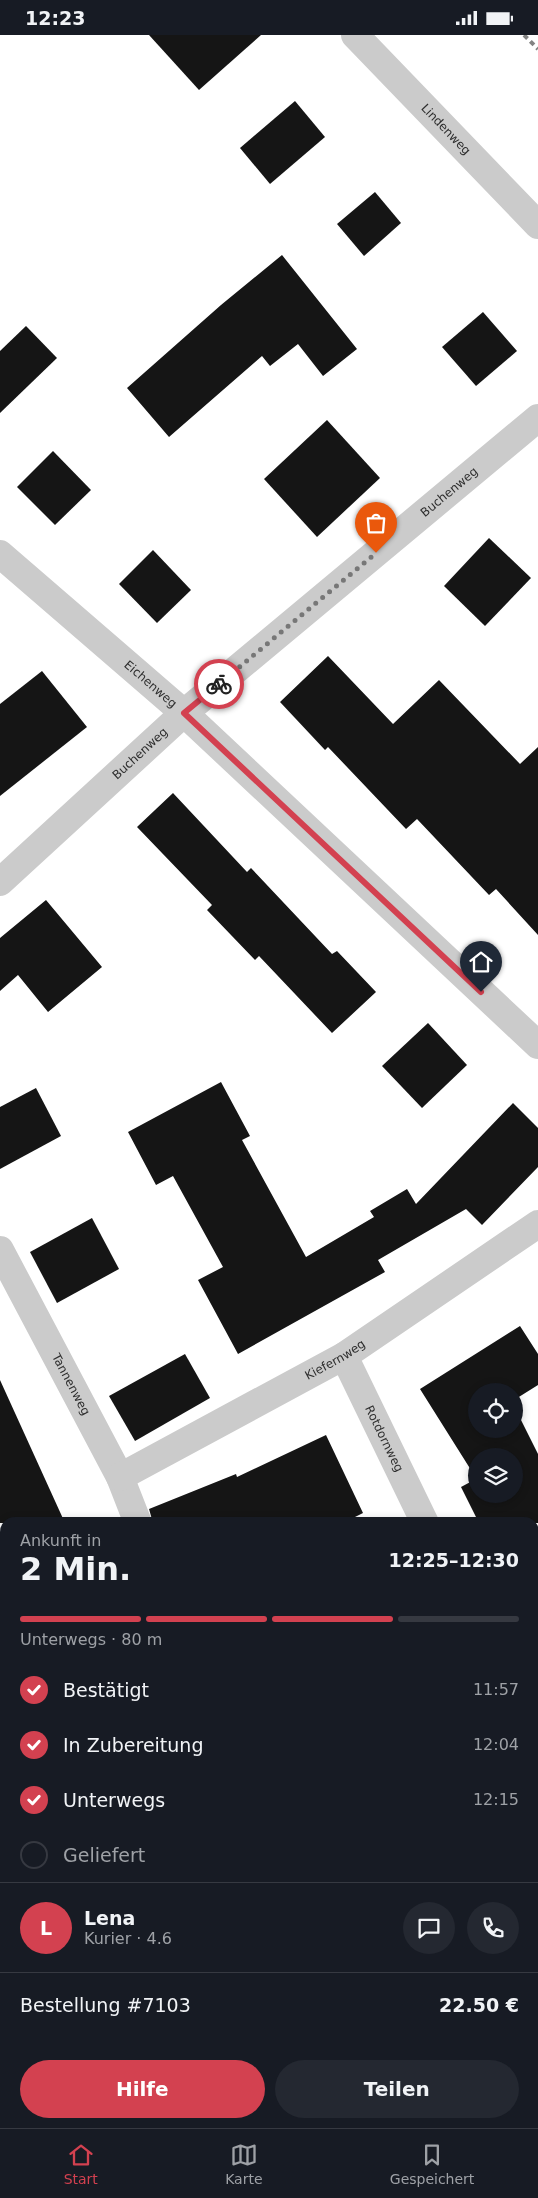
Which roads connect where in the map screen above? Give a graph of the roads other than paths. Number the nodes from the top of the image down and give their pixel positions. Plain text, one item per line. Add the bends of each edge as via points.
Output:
1 (355, 35) edge
2 (538, 225) edge
3 (538, 418) edge
4 (0, 554) edge
5 (184, 713) junction
6 (0, 882) edge
7 (538, 1045) edge
8 (538, 1224) edge
9 (0, 1250) edge
10 (344, 1357) junction
11 (120, 1477) junction
12 (136, 1517) edge
13 (422, 1517) edge

1 - 2 street, Lindenweg
3 - 5 street, Buchenweg
4 - 5 street, Eichenweg
5 - 6 street, Buchenweg
5 - 7 street, Eichenweg
8 - 10 street, Kiefernweg
9 - 11 street, Tannenweg
10 - 11 street, Kiefernweg
10 - 13 street, Rotdornweg
11 - 12 street, Tannenweg

